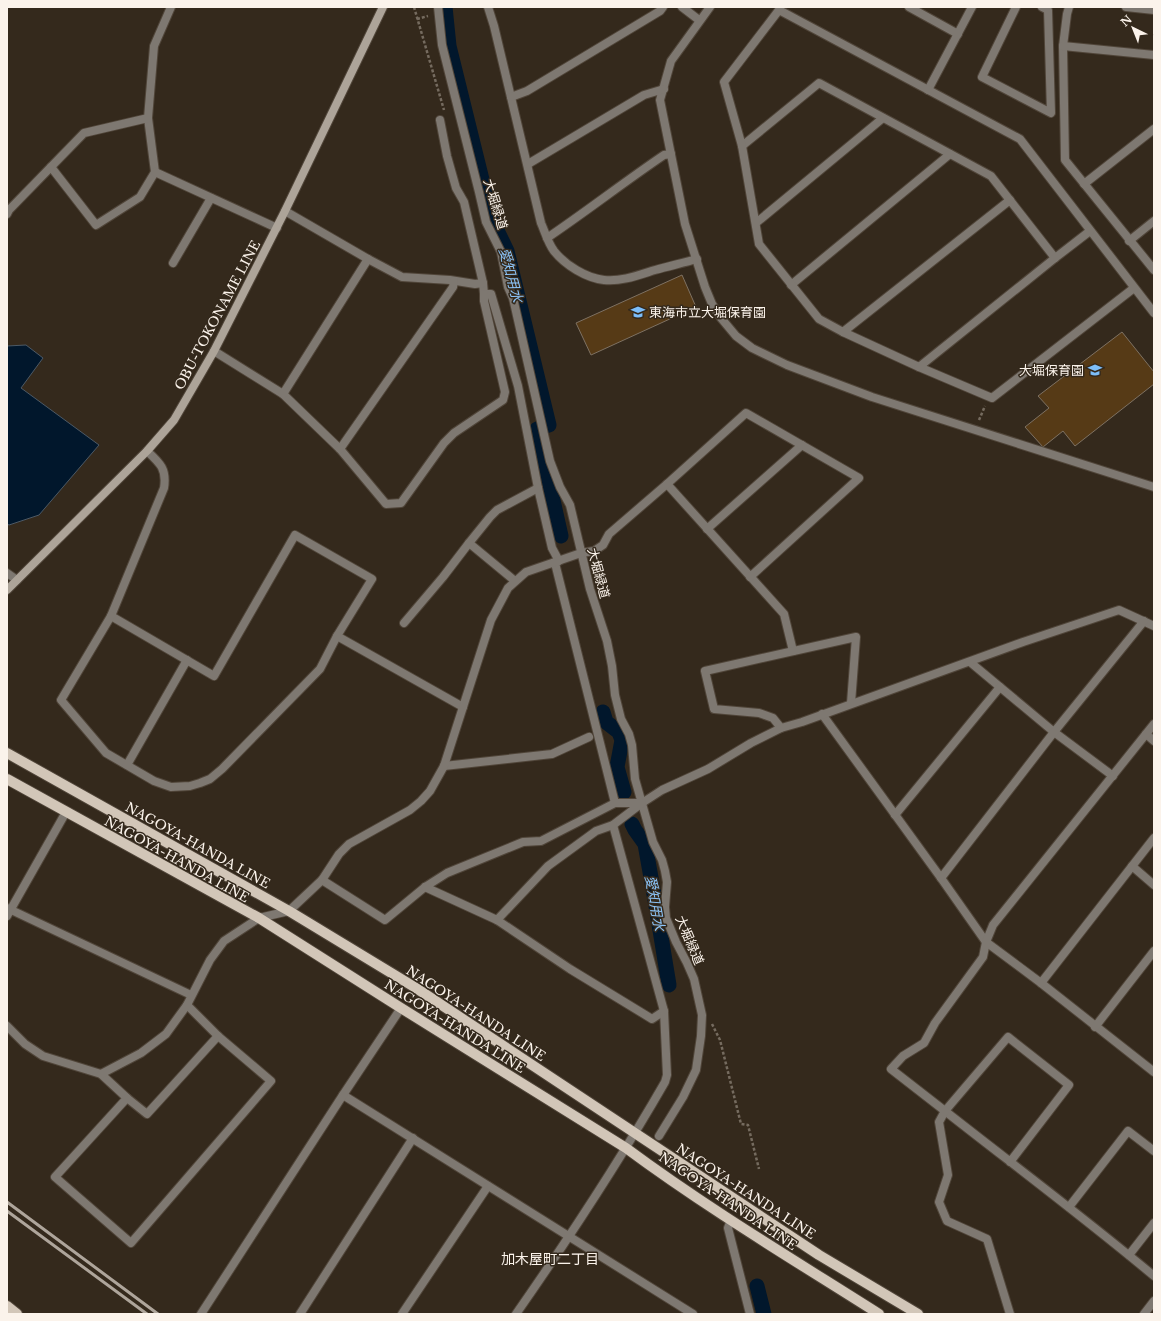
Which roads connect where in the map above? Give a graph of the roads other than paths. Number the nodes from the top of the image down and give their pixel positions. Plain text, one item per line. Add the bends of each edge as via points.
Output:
1 (171, 7) edge
2 (383, 7) edge
3 (438, 7) edge
4 (488, 7) edge
5 (663, 7) edge
6 (682, 7) edge
7 (710, 7) edge
8 (909, 7) edge
9 (972, 7) edge
10 (1016, 7) edge
11 (1042, 7) edge
12 (1069, 7) edge
13 (1126, 7) edge
14 (1154, 10) edge
15 (699, 20) junction
16 (958, 34) junction
17 (1064, 46) junction
18 (1154, 55) edge
19 (664, 88) junction
20 (928, 90) junction
21 (511, 97) junction
22 (148, 118) junction
23 (883, 118) junction
24 (440, 120) dead end
25 (1154, 129) edge
26 (742, 146) junction
27 (671, 154) junction
28 (950, 154) junction
29 (528, 164) junction
30 (51, 167) junction
31 (154, 172) junction
32 (1084, 184) junction
33 (211, 198) junction
34 (1010, 200) junction
35 (285, 211) junction
36 (7, 214) edge
37 (1154, 221) edge
38 (756, 223) junction
39 (277, 228) junction
40 (1090, 231) junction
41 (547, 238) junction
42 (1129, 241) junction
43 (1055, 258) junction
44 (368, 259) junction
45 (697, 259) junction
46 (173, 263) dead end
47 (1154, 270) edge
48 (454, 281) junction
49 (483, 283) junction
50 (791, 284) junction
51 (1134, 288) junction
52 (484, 294) junction
53 (1154, 314) edge
54 (843, 332) junction
55 (214, 351) junction
56 (919, 367) junction
57 (283, 394) junction
58 (802, 445) junction
59 (340, 449) junction
60 (148, 451) junction
61 (667, 484) junction
62 (1154, 487) edge
63 (538, 488) junction
64 (707, 529) junction
65 (469, 543) junction
66 (581, 553) junction
67 (557, 562) junction
68 (7, 573) edge
69 (750, 577) junction
70 (17, 580) junction
71 (515, 581) junction
72 (7, 590) edge
73 (111, 616) junction
74 (1144, 622) junction
75 (404, 623) dead end
76 (1154, 626) edge
77 (338, 636) junction
78 (793, 651) junction
79 (187, 660) junction
80 (970, 662) junction
81 (1000, 687) junction
82 (852, 704) junction
83 (463, 707) junction
84 (822, 714) junction
85 (1154, 724) edge
86 (781, 728) junction
87 (1054, 732) junction
88 (1146, 734) junction
89 (588, 737) dead end
90 (1154, 741) edge
91 (7, 753) edge
92 (127, 765) junction
93 (444, 766) junction
94 (1113, 776) junction
95 (7, 779) edge
96 (615, 803) junction
97 (642, 803) junction
98 (66, 812) junction
99 (895, 815) junction
100 (613, 825) junction
101 (1154, 838) edge
102 (1132, 866) junction
103 (941, 878) junction
104 (322, 880) junction
105 (1154, 884) edge
106 (425, 887) junction
107 (288, 911) junction
108 (8, 912) edge
109 (259, 918) junction
110 (497, 920) junction
111 (986, 942) junction
112 (1154, 951) edge
113 (1040, 982) junction
114 (191, 995) junction
115 (187, 1005) junction
116 (401, 1008) junction
117 (664, 1011) junction
118 (7, 1026) edge
119 (1095, 1027) junction
120 (218, 1036) junction
121 (1153, 1070) edge
122 (101, 1074) junction
123 (343, 1095) junction
124 (126, 1098) junction
125 (945, 1111) junction
126 (634, 1133) junction
127 (659, 1136) dead end
128 (413, 1138) junction
129 (626, 1148) junction
130 (1154, 1151) edge
131 (1010, 1162) junction
132 (488, 1186) junction
133 (1069, 1207) junction
134 (731, 1220) junction
135 (1154, 1223) edge
136 (570, 1237) junction
137 (1129, 1255) junction
138 (1154, 1276) edge
139 (1154, 1301) edge
140 (7, 1306) edge
141 (17, 1314) edge
142 (201, 1314) edge
143 (300, 1314) edge
144 (402, 1314) edge
145 (516, 1314) edge
146 (693, 1314) edge
147 (750, 1314) edge
148 (879, 1314) edge
149 (918, 1314) edge
150 (1010, 1314) edge
151 (1144, 1314) edge

1 - 22 street via 154,46
2 - 35 main road, OBU-TOKONAME LINE
3 - 66 street, 大堀緑道 via 442,45 486,222 501,252 549,457 570,505
4 - 21 street
5 - 21 street via 527,91
6 - 15 street
7 - 15 street
8 - 16 street
9 - 16 street
10 - 11 street via 982,77 1051,113 1048,10
12 - 17 street
13 - 14 street
15 - 19 street via 671,61
16 - 20 street
17 - 18 street
17 - 32 street via 1065,160
19 - 27 street via 660,100
19 - 29 street via 644,95
20 - 26 street via 779,10 724,82
20 - 40 street via 1020,139
21 - 29 street
22 - 30 street via 84,133
22 - 31 street
23 - 26 street via 819,83
23 - 28 street
23 - 38 street
24 - 49 street via 447,156 456,188 464,202
25 - 32 street
26 - 38 street
27 - 41 street via 664,155
27 - 45 street via 684,224
28 - 34 street via 991,176
28 - 50 street
29 - 41 street via 541,223
30 - 31 street via 96,225 140,197
30 - 36 street
31 - 33 street
32 - 42 street
33 - 39 street
33 - 46 street
34 - 43 street
34 - 54 street
35 - 39 main road, OBU-TOKONAME LINE
35 - 44 street
37 - 42 street
38 - 50 street via 759,244
39 - 55 main road, OBU-TOKONAME LINE
40 - 43 street
40 - 51 street
41 - 45 street via 562,259 584,274 606,281 629,278
42 - 47 street
43 - 56 street
44 - 48 street via 402,277
44 - 57 street
45 - 62 street via 712,304 736,336 752,348 787,365 872,397
48 - 49 street
48 - 59 street via 453,287
49 - 52 street
50 - 54 street via 819,319
51 - 53 street
51 - 56 street via 992,398
52 - 59 street via 505,392 503,400 444,443 401,503 386,504
52 - 63 street via 491,294 516,379
54 - 56 street
55 - 57 street
55 - 60 main road, OBU-TOKONAME LINE via 174,420
57 - 59 street
58 - 61 street via 746,413
58 - 64 street
58 - 69 street via 859,478
60 - 70 main road, OBU-TOKONAME LINE
60 - 73 street via 166,477 164,488
61 - 64 street
61 - 66 street via 609,534 594,551
63 - 65 street via 497,510
63 - 67 street
64 - 69 street
65 - 71 street
65 - 75 street
66 - 67 street
66 - 97 street, 大堀緑道 via 607,641 615,695 621,719 632,745 635,779
67 - 71 street via 526,572
67 - 96 street
68 - 70 street
69 - 78 street via 784,614
70 - 72 main road, OBU-TOKONAME LINE
71 - 83 street via 502,598 491,620
73 - 79 street
73 - 92 street via 61,700 106,753
74 - 76 street
74 - 80 street via 1120,610
74 - 87 street
77 - 79 street via 372,579 295,535 214,676
77 - 83 street
77 - 92 street via 320,669 210,779 190,786 171,787 154,781
78 - 82 street via 856,637
78 - 86 street via 705,671 714,709 759,713 773,718
79 - 92 street
80 - 81 street
80 - 82 street
81 - 87 street
81 - 99 street
82 - 84 street
83 - 93 street
84 - 86 street
84 - 99 street
85 - 88 street
86 - 97 street
87 - 94 street
87 - 103 street
88 - 90 street
88 - 94 street
89 - 93 street via 552,754
91 - 107 main road, NAGOYA-HANDA LINE
93 - 104 street via 422,801 349,844
94 - 111 street via 993,925
95 - 98 main road, NAGOYA-HANDA LINE
96 - 97 street
96 - 106 street via 542,840 523,842 447,873
97 - 100 street
97 - 127 street, 大堀緑道 via 653,842 665,871 666,918 694,979 702,1015 702,1036 696,1070
98 - 108 street
98 - 109 main road, NAGOYA-HANDA LINE
99 - 103 street
100 - 110 street via 596,831 548,866
100 - 117 street
101 - 102 street
102 - 105 street
102 - 113 street
103 - 111 street
104 - 106 street via 385,920
104 - 107 street
106 - 110 street
107 - 109 street
107 - 126 main road, NAGOYA-HANDA LINE via 416,988
108 - 114 street
109 - 114 street via 224,941 210,960
109 - 116 main road, NAGOYA-HANDA LINE
110 - 117 street via 570,969 652,1019
111 - 113 street
111 - 125 street via 983,957 935,1023 924,1043 903,1056 891,1069
112 - 119 street
113 - 119 street
114 - 115 street
115 - 120 street
115 - 122 street via 166,1034 141,1054
116 - 123 street
116 - 129 main road, NAGOYA-HANDA LINE
117 - 126 street via 668,1075
118 - 122 street via 25,1044 43,1056
119 - 121 street
120 - 124 street via 147,1114
120 - 124 street via 271,1081 131,1243 55,1177
122 - 124 street
123 - 128 street
123 - 142 street
125 - 131 street
125 - 131 street via 1008,1037 1069,1085
125 - 150 street via 939,1122 948,1174 939,1202 947,1222 987,1239
126 - 129 street
126 - 149 main road, NAGOYA-HANDA LINE via 819,1255
128 - 132 street
128 - 143 street
129 - 134 main road, NAGOYA-HANDA LINE
129 - 136 street
130 - 133 street via 1128,1131
131 - 133 street
132 - 136 street
132 - 144 street
133 - 137 street
134 - 147 street via 728,1228
134 - 148 main road, NAGOYA-HANDA LINE
135 - 137 street
136 - 145 street
136 - 146 street
137 - 138 street
139 - 151 street
140 - 141 main road

